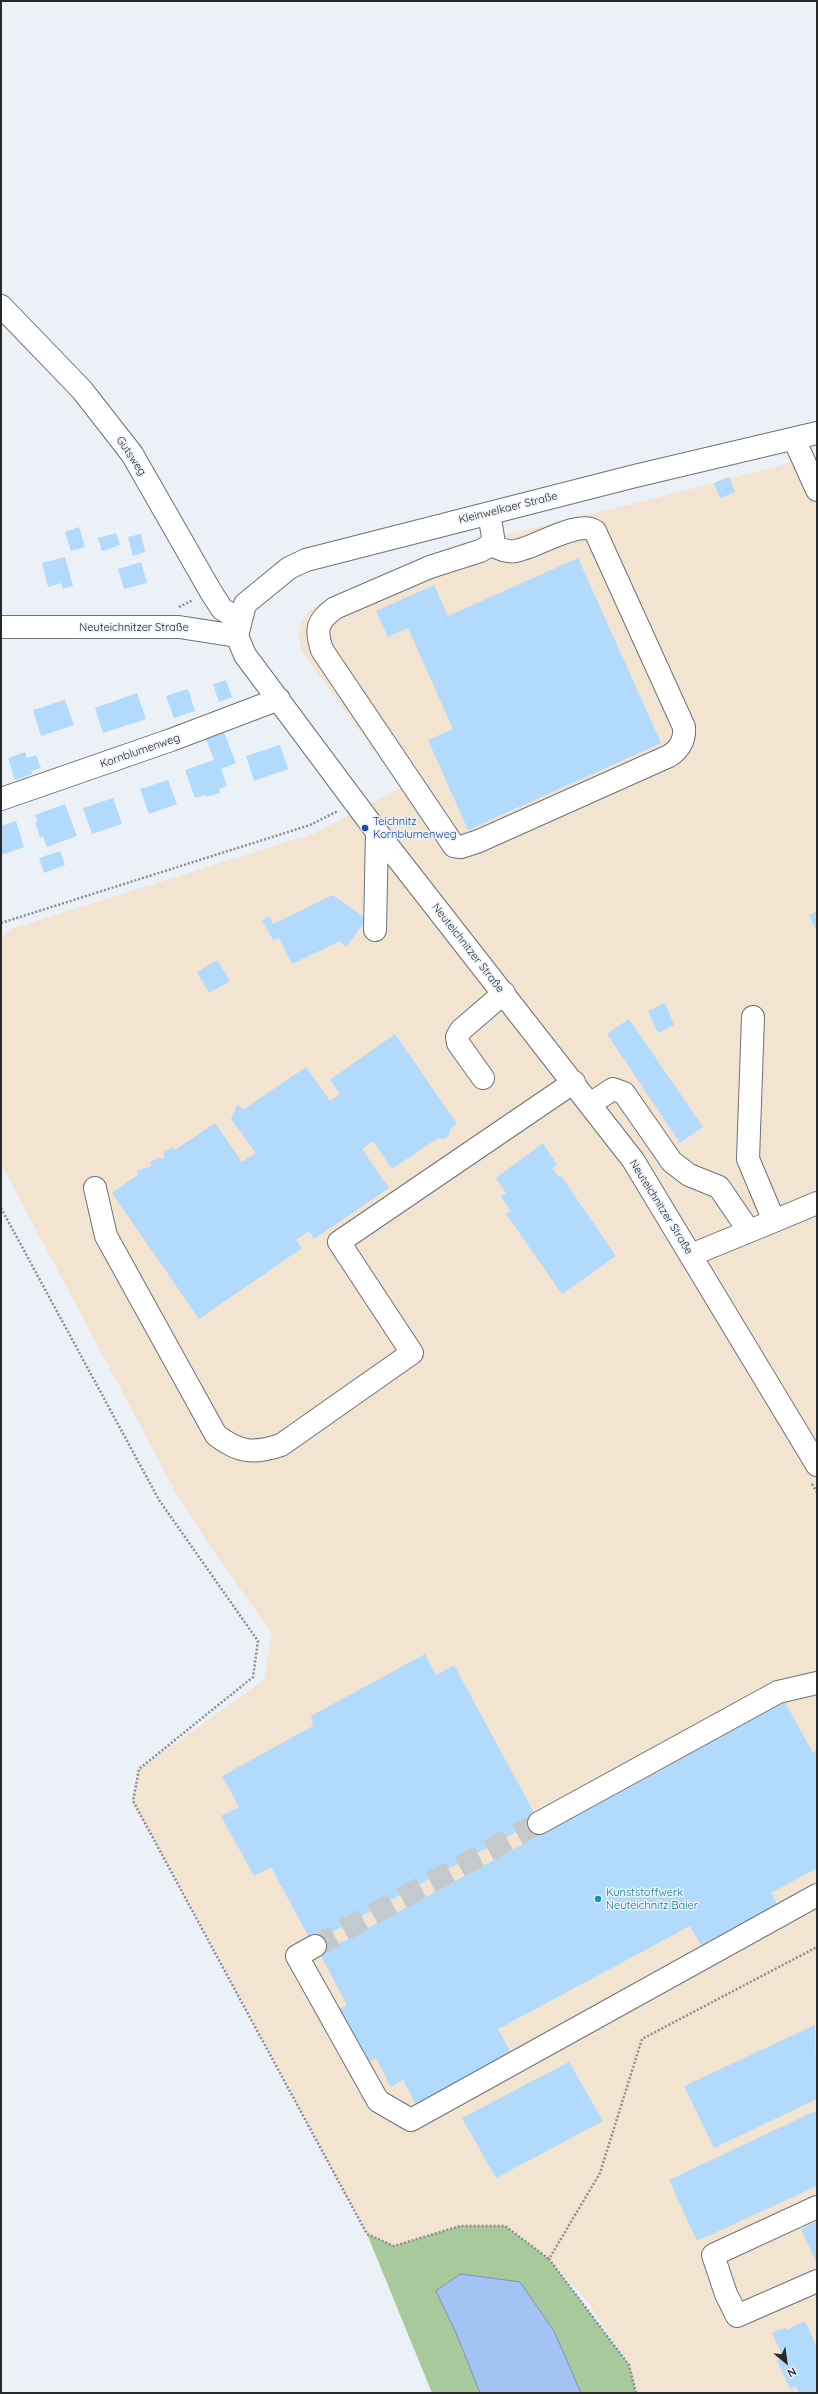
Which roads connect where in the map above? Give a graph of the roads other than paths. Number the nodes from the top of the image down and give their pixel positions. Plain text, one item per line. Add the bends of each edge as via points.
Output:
1 (1, 306) edge
2 (817, 433) edge
3 (794, 439) junction
4 (817, 490) edge
5 (489, 513) junction
6 (491, 545) junction
7 (1, 627) edge
8 (239, 628) junction
9 (279, 699) junction
10 (1, 799) edge
11 (378, 832) junction
12 (375, 930) dead end
13 (504, 993) junction
14 (753, 1017) dead end
15 (483, 1078) dead end
16 (574, 1082) junction
17 (590, 1104) junction
18 (95, 1188) dead end
19 (817, 1203) edge
20 (774, 1221) junction
21 (749, 1231) junction
22 (691, 1255) junction
23 (817, 1465) edge
24 (817, 1683) edge
25 (539, 1823) tunnel mouth
26 (817, 1895) edge
27 (315, 1946) tunnel mouth
28 (817, 2207) edge
29 (817, 2281) edge

1 - 8 street, Gutsweg via 82,390 132,454 211,592
2 - 3 street, Kleinwelkaer Straße
3 - 4 street
3 - 5 street, Kleinwelkaer Straße
5 - 6 street via 493,537
5 - 8 street, Kleinwelkaer Straße via 306,560 289,568 244,604
6 - 6 street via 430,567 335,608 322,617 317,634 322,650 454,846 461,847 669,756 681,746 685,737 684,727 591,527 578,528 515,552
7 - 8 street, Neuteichnitzer Straße
8 - 9 street, Neuteichnitzer Straße via 245,655
9 - 10 street, Kornblumenweg via 171,740
9 - 11 street, Neuteichnitzer Straße
11 - 12 street
11 - 13 street, Neuteichnitzer Straße
13 - 15 street via 461,1030 457,1037
13 - 16 street, Neuteichnitzer Straße
14 - 20 street via 748,1159
16 - 17 street, Neuteichnitzer Straße
16 - 18 street via 339,1242 412,1353 281,1445 262,1451 230,1446 216,1435 106,1236
17 - 21 street via 612,1088 624,1093 672,1162 689,1174 719,1187
17 - 22 street, Neuteichnitzer Straße via 633,1160
19 - 20 street
20 - 21 street
21 - 22 street
22 - 23 street, Neuteichnitzer Straße
24 - 25 street via 778,1692
26 - 27 street via 411,2120 378,2101 297,1956
28 - 29 street via 713,2255 726,2294 737,2316

